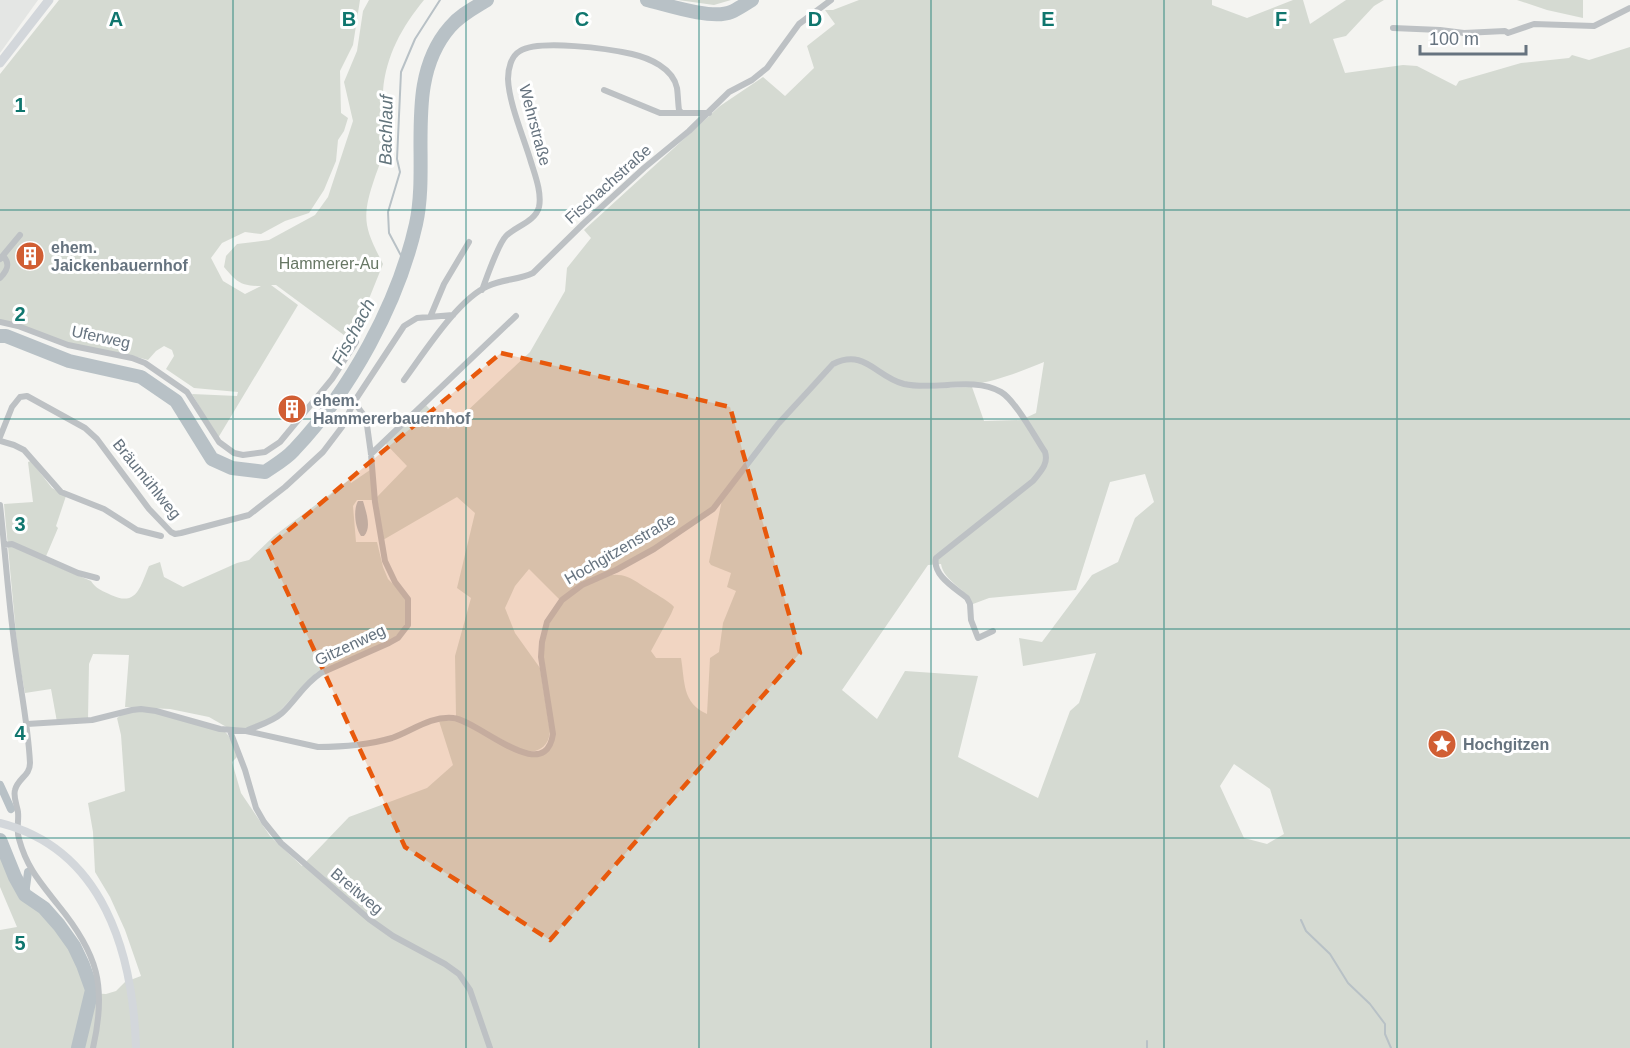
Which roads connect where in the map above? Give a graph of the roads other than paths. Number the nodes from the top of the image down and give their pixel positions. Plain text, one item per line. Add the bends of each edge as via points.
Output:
1 (49, 0) edge
2 (831, 0) edge
3 (1630, 8) edge
4 (1393, 28) dead end
5 (0, 63) edge
6 (604, 90) dead end
7 (682, 112) junction
8 (709, 113) junction
9 (20, 235) dead end
10 (469, 242) dead end
11 (2, 258) edge
12 (0, 278) edge
13 (481, 290) junction
14 (431, 315) junction
15 (453, 315) junction
16 (516, 316) dead end
17 (0, 322) edge
18 (356, 342) dead end
19 (404, 380) dead end
20 (354, 402) junction
21 (0, 439) edge
22 (371, 454) junction
23 (0, 505) edge
24 (161, 536) dead end
25 (4, 545) junction
26 (97, 578) dead end
27 (993, 631) dead end
28 (27, 724) junction
29 (230, 731) junction
30 (246, 731) junction
31 (2, 824) edge
32 (17, 829) junction
33 (93, 1048) edge
34 (136, 1048) edge
35 (490, 1048) edge

1 - 5 main road
2 - 8 street, Fischachstraße via 799,24 767,68 729,92
3 - 4 street via 1594,26 1534,24 1508,33
6 - 7 street via 660,113
7 - 8 street
7 - 13 street, Wehrstraße via 670,74 644,57 569,45 518,52 512,58 508,78 510,93 538,190 539,209 527,223 502,240
8 - 13 street, Fischachstraße via 533,273
9 - 11 street
10 - 14 street
11 - 12 street via 8,266
13 - 15 street, Fischachstraße
14 - 15 street, Bräumühlweg
14 - 20 street, Bräumühlweg via 404,326
15 - 19 street, Fischachstraße
16 - 22 street
17 - 18 street, Uferweg via 68,345 145,363 187,392 219,442 243,455 265,452 280,442
20 - 21 street, Bräumühlweg via 323,452 249,515 175,534 149,509 97,439 76,422 27,396 20,397
20 - 22 street, Gitzenweg via 366,418
21 - 24 street via 24,450 61,492 104,509 137,530
22 - 30 street, Gitzenweg via 385,561 408,599 408,625 389,643 316,676 282,713
23 - 25 street
25 - 26 street via 12,544
25 - 28 street
27 - 30 street, Hochgitzenstraße via 978,638 967,598 937,572 934,564 936,558 1033,481 1045,465 1045,452 1001,392 982,386 905,384 864,361 845,359 833,364 778,424 713,508 654,549 582,585 562,600 547,622 542,642 542,671 553,734 546,750 527,754 454,718 430,721 372,743 337,747 318,747
28 - 29 street, Hochgitzenstraße via 92,720 141,709
28 - 32 street via 30,766 15,788
29 - 30 street, Hochgitzenstraße
29 - 35 street, Breitweg via 264,822 282,843 369,919 459,974 470,990
31 - 32 main road
32 - 33 street via 33,874 79,932 92,959 100,989
32 - 34 main road via 41,840 73,864 105,908 129,977

